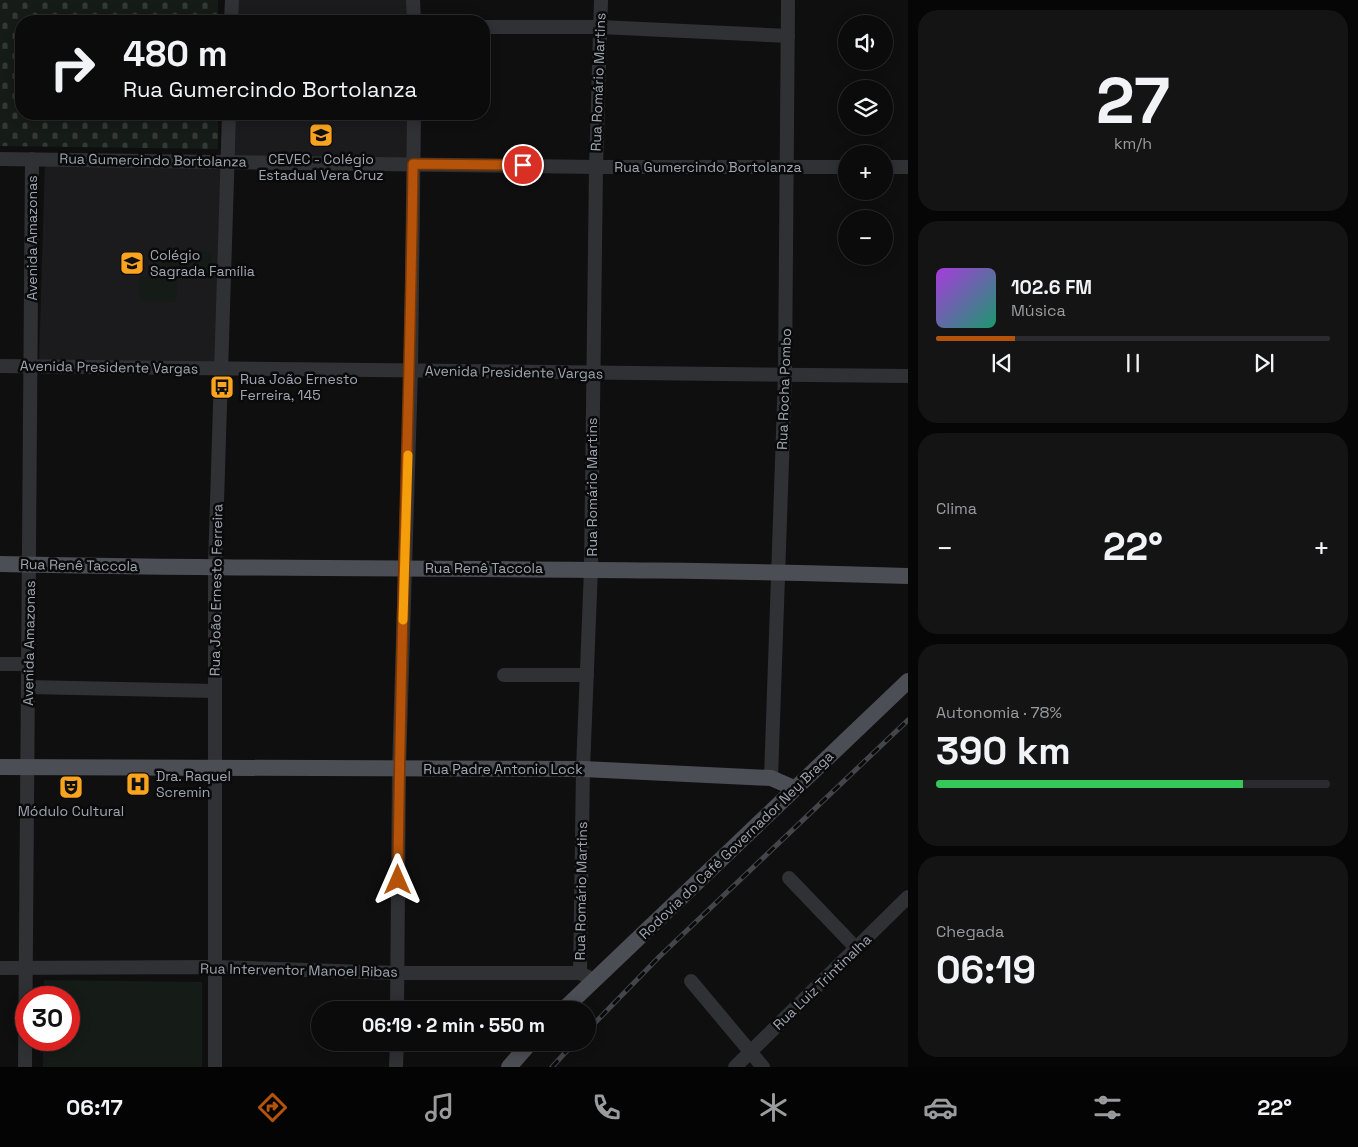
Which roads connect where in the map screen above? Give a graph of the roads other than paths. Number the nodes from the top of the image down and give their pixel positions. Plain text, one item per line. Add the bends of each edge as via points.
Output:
1 (232, 0) edge
2 (413, 0) edge
3 (601, 0) edge
4 (788, 0) edge
5 (232, 15) edge
6 (414, 15) edge
7 (490, 27) edge
8 (600, 28) junction
9 (788, 36) junction
10 (229, 120) edge
11 (414, 120) edge
12 (32, 158) junction
13 (0, 159) edge
14 (228, 161) junction
15 (413, 164) junction
16 (596, 167) junction
17 (788, 167) junction
18 (838, 167) edge
19 (893, 167) edge
20 (908, 167) edge
21 (0, 366) edge
22 (31, 367) junction
23 (222, 368) junction
24 (411, 370) junction
25 (593, 373) junction
26 (785, 375) junction
27 (908, 376) edge
28 (0, 564) edge
29 (30, 564) junction
30 (215, 567) junction
31 (405, 567) junction
32 (591, 569) junction
33 (777, 572) junction
34 (908, 576) edge
35 (0, 664) edge
36 (29, 664) junction
37 (504, 675) dead end
38 (587, 676) junction
39 (908, 680) edge
40 (28, 688) junction
41 (214, 691) junction
42 (0, 767) edge
43 (27, 767) junction
44 (214, 768) junction
45 (583, 769) junction
46 (399, 770) junction
47 (771, 778) junction
48 (794, 788) junction
49 (789, 878) dead end
50 (908, 897) edge
51 (856, 948) junction
52 (215, 967) junction
53 (0, 968) edge
54 (26, 968) junction
55 (398, 972) junction
56 (580, 973) junction
57 (596, 979) junction
58 (691, 981) dead end
59 (397, 1001) edge
60 (573, 1001) edge
61 (397, 1051) edge
62 (522, 1051) edge
63 (751, 1051) junction
64 (25, 1067) edge
65 (214, 1067) edge
66 (396, 1067) edge
67 (509, 1067) edge
68 (735, 1067) edge
69 (763, 1067) edge

1 - 5 street
2 - 6 street
3 - 8 street, Rua Romário Martins
4 - 9 street, Rua Rocha Pombo
7 - 8 street
8 - 9 street
8 - 16 street, Rua Romário Martins
9 - 17 street, Rua Rocha Pombo
10 - 14 street, Rua João Ernesto Ferreira
11 - 15 street
12 - 13 street, Rua Gumercindo Bortolanza
12 - 14 street, Rua Gumercindo Bortolanza
12 - 22 street, Avenida Amazonas
14 - 15 street, Rua Gumercindo Bortolanza
14 - 23 street, Rua João Ernesto Ferreira
15 - 16 street, Rua Gumercindo Bortolanza
15 - 24 street
16 - 17 street, Rua Gumercindo Bortolanza
16 - 25 street, Rua Romário Martins
17 - 18 street, Rua Gumercindo Bortolanza
17 - 26 street, Rua Rocha Pombo
19 - 20 street
21 - 22 street, Avenida Presidente Vargas
22 - 23 street, Avenida Presidente Vargas
22 - 29 street, Avenida Amazonas
23 - 24 street, Avenida Presidente Vargas
23 - 30 street, Rua João Ernesto Ferreira
24 - 25 street, Avenida Presidente Vargas
24 - 31 street
25 - 26 street, Avenida Presidente Vargas
25 - 32 street, Rua Romário Martins
26 - 27 street, Avenida Presidente Vargas
26 - 33 street, Rua Rocha Pombo
28 - 29 main road, Rua Renê Taccola
29 - 30 main road, Rua Renê Taccola
29 - 36 street, Avenida Amazonas
30 - 31 main road, Rua Renê Taccola
30 - 41 street, Rua João Ernesto Ferreira
31 - 32 main road, Rua Renê Taccola
31 - 46 street
32 - 33 main road, Rua Renê Taccola
32 - 38 street, Rua Romário Martins
33 - 34 main road, Rua Renê Taccola
33 - 47 street, Rua Rocha Pombo
35 - 36 street
36 - 40 street, Avenida Amazonas
37 - 38 street
38 - 45 street, Rua Romário Martins
39 - 48 main road, Rodovia do Café Governador Ney Braga
40 - 41 street
40 - 43 street, Avenida Amazonas
41 - 44 street, Rua João Ernesto Ferreira
42 - 43 main road, Rua Padre Antonio Lock
43 - 44 main road, Rua Padre Antonio Lock
43 - 54 street, Avenida Amazonas
44 - 46 main road, Rua Padre Antonio Lock
44 - 52 street, Rua João Ernesto Ferreira
45 - 46 main road, Rua Padre Antonio Lock
45 - 47 main road, Rua Padre Antonio Lock
45 - 56 street, Rua Romário Martins
46 - 55 street
47 - 48 main road, Rua Padre Antonio Lock
48 - 57 main road, Rodovia do Café Governador Ney Braga
49 - 51 street
50 - 51 street, Rua Luiz Trintinalha
51 - 63 street, Rua Luiz Trintinalha
52 - 54 street, Rua Interventor Manoel Ribas
52 - 55 street, Rua Interventor Manoel Ribas
52 - 65 street, Rua João Ernesto Ferreira
53 - 54 street, Rua Interventor Manoel Ribas
54 - 64 street, Avenida Amazonas
55 - 56 street, Rua Interventor Manoel Ribas
55 - 59 street
56 - 57 street, Rua Interventor Manoel Ribas
57 - 60 main road, Rodovia do Café Governador Ney Braga
58 - 63 street
61 - 66 street
62 - 67 main road
63 - 68 street, Rua Luiz Trintinalha
63 - 69 street

